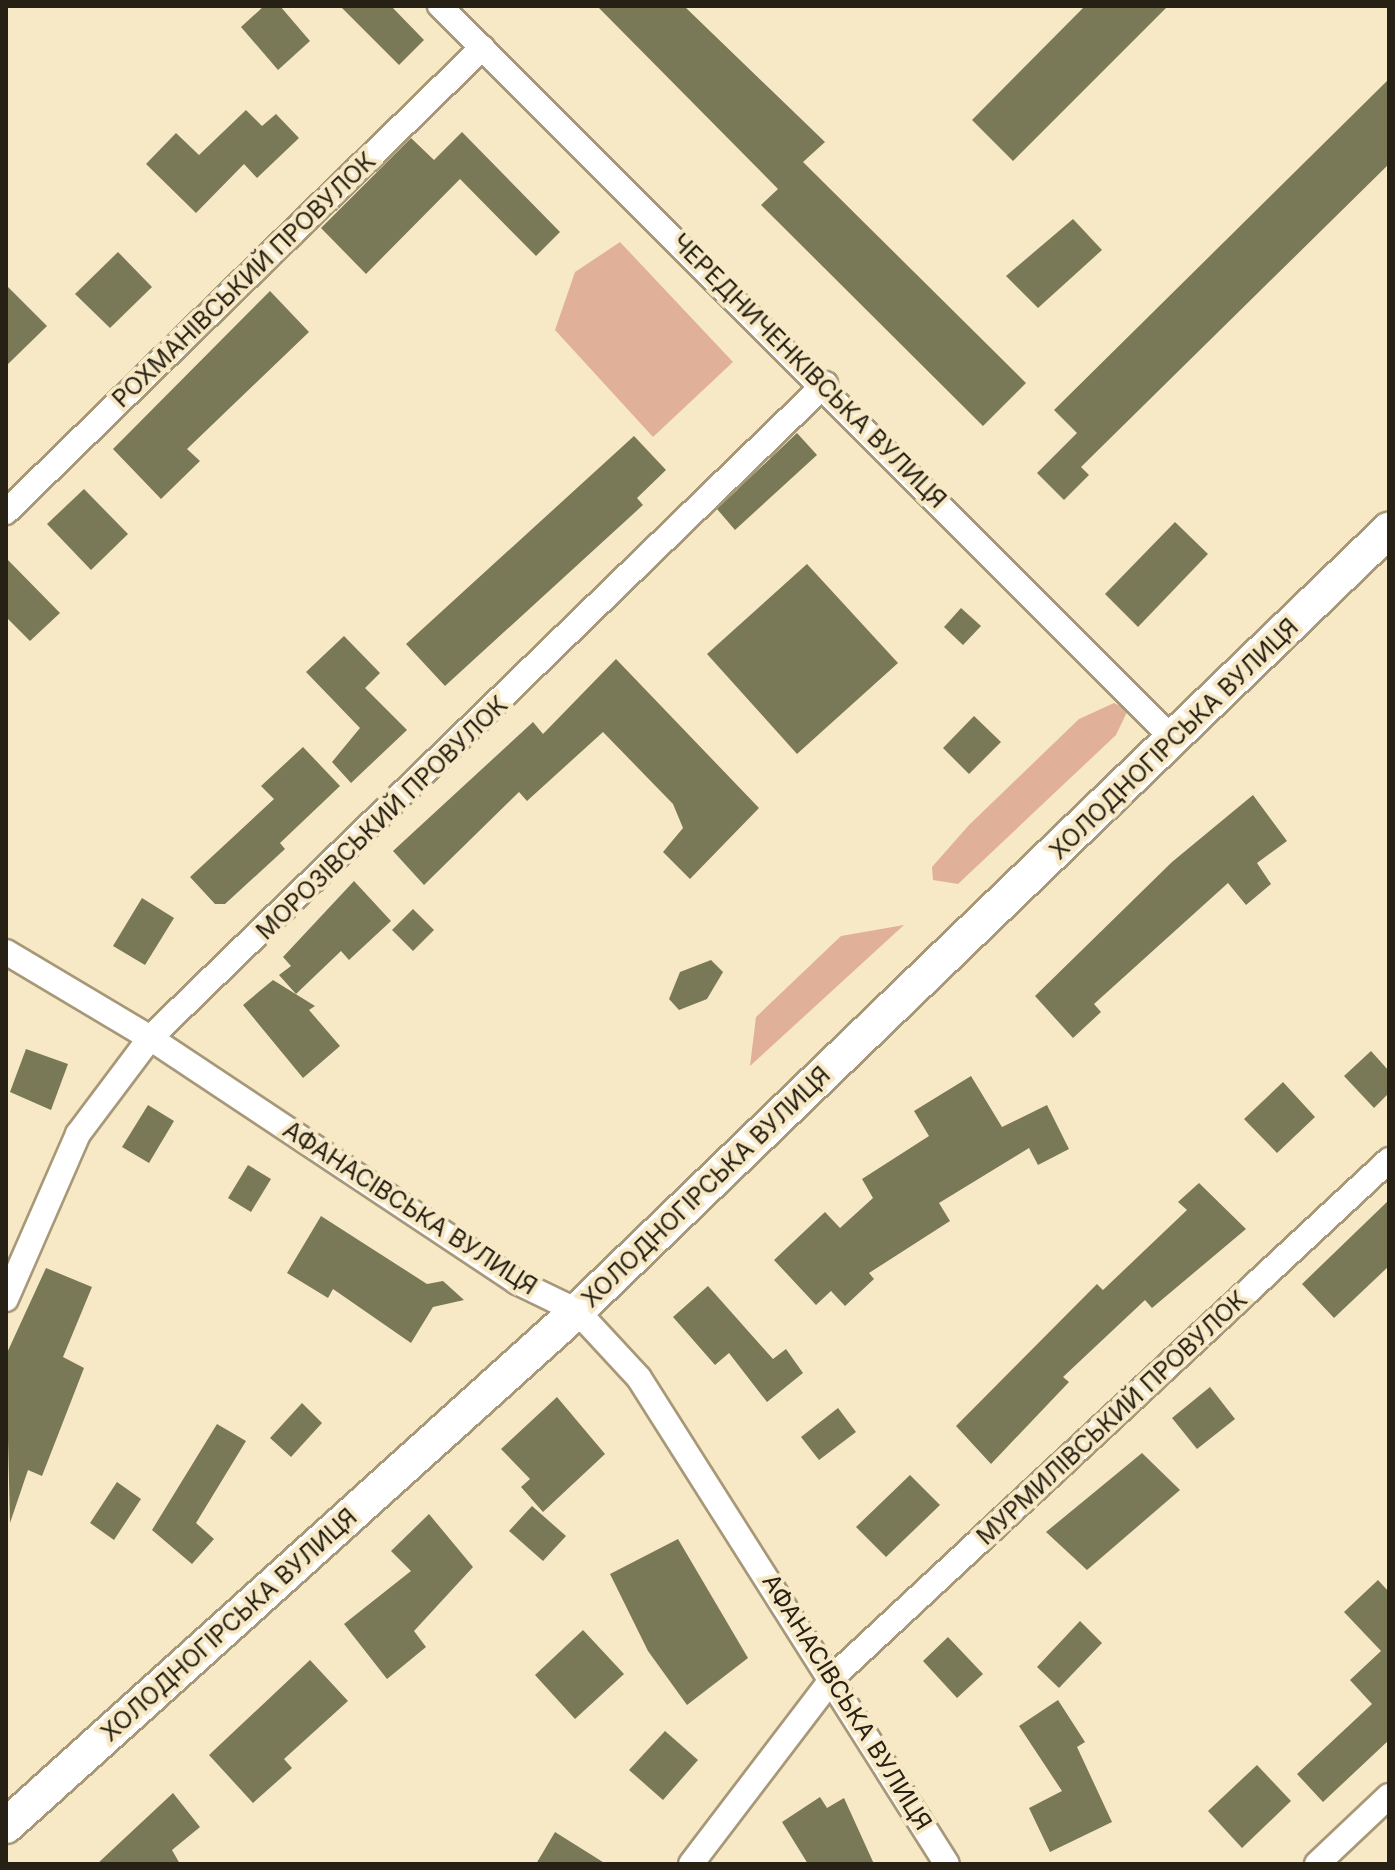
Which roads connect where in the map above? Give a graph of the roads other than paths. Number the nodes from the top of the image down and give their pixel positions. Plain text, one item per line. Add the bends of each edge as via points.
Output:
1 (440, 6) edge
2 (482, 48) junction
3 (825, 384) junction
4 (6, 512) edge
5 (1389, 530) edge
6 (1174, 740) junction
7 (6, 952) edge
8 (150, 1038) junction
9 (1389, 1160) edge
10 (6, 1299) edge
11 (577, 1311) junction
12 (834, 1676) junction
13 (1389, 1796) edge
14 (6, 1826) edge
15 (691, 1864) edge
16 (947, 1864) edge
17 (1317, 1864) edge

1 - 2 street, ЧЕРЕДНИЧЕНКІВСЬКА ВУЛИЦЯ
2 - 3 street, ЧЕРЕДНИЧЕНКІВСЬКА ВУЛИЦЯ
2 - 4 street, РОХМАНІВСЬКИЙ ПРОВУЛОК
3 - 6 street, ЧЕРЕДНИЧЕНКІВСЬКА ВУЛИЦЯ
3 - 8 street, МОРОЗІВСЬКИЙ ПРОВУЛОК
5 - 6 main road, ХОЛОДНОГІРСЬКА ВУЛИЦЯ
6 - 11 main road, ХОЛОДНОГІРСЬКА ВУЛИЦЯ
7 - 8 street, АФАНАСІВСЬКА ВУЛИЦЯ
8 - 10 street, МОРОЗІВСЬКИЙ ПРОВУЛОК via 78,1134
8 - 11 street, АФАНАСІВСЬКА ВУЛИЦЯ via 517,1282
9 - 12 street, МУРМИЛІВСЬКИЙ ПРОВУЛОК
11 - 12 street, АФАНАСІВСЬКА ВУЛИЦЯ via 639,1378
11 - 14 main road, ХОЛОДНОГІРСЬКА ВУЛИЦЯ
12 - 15 street, МУРМИЛІВСЬКИЙ ПРОВУЛОК
12 - 16 street, АФАНАСІВСЬКА ВУЛИЦЯ
13 - 17 street

